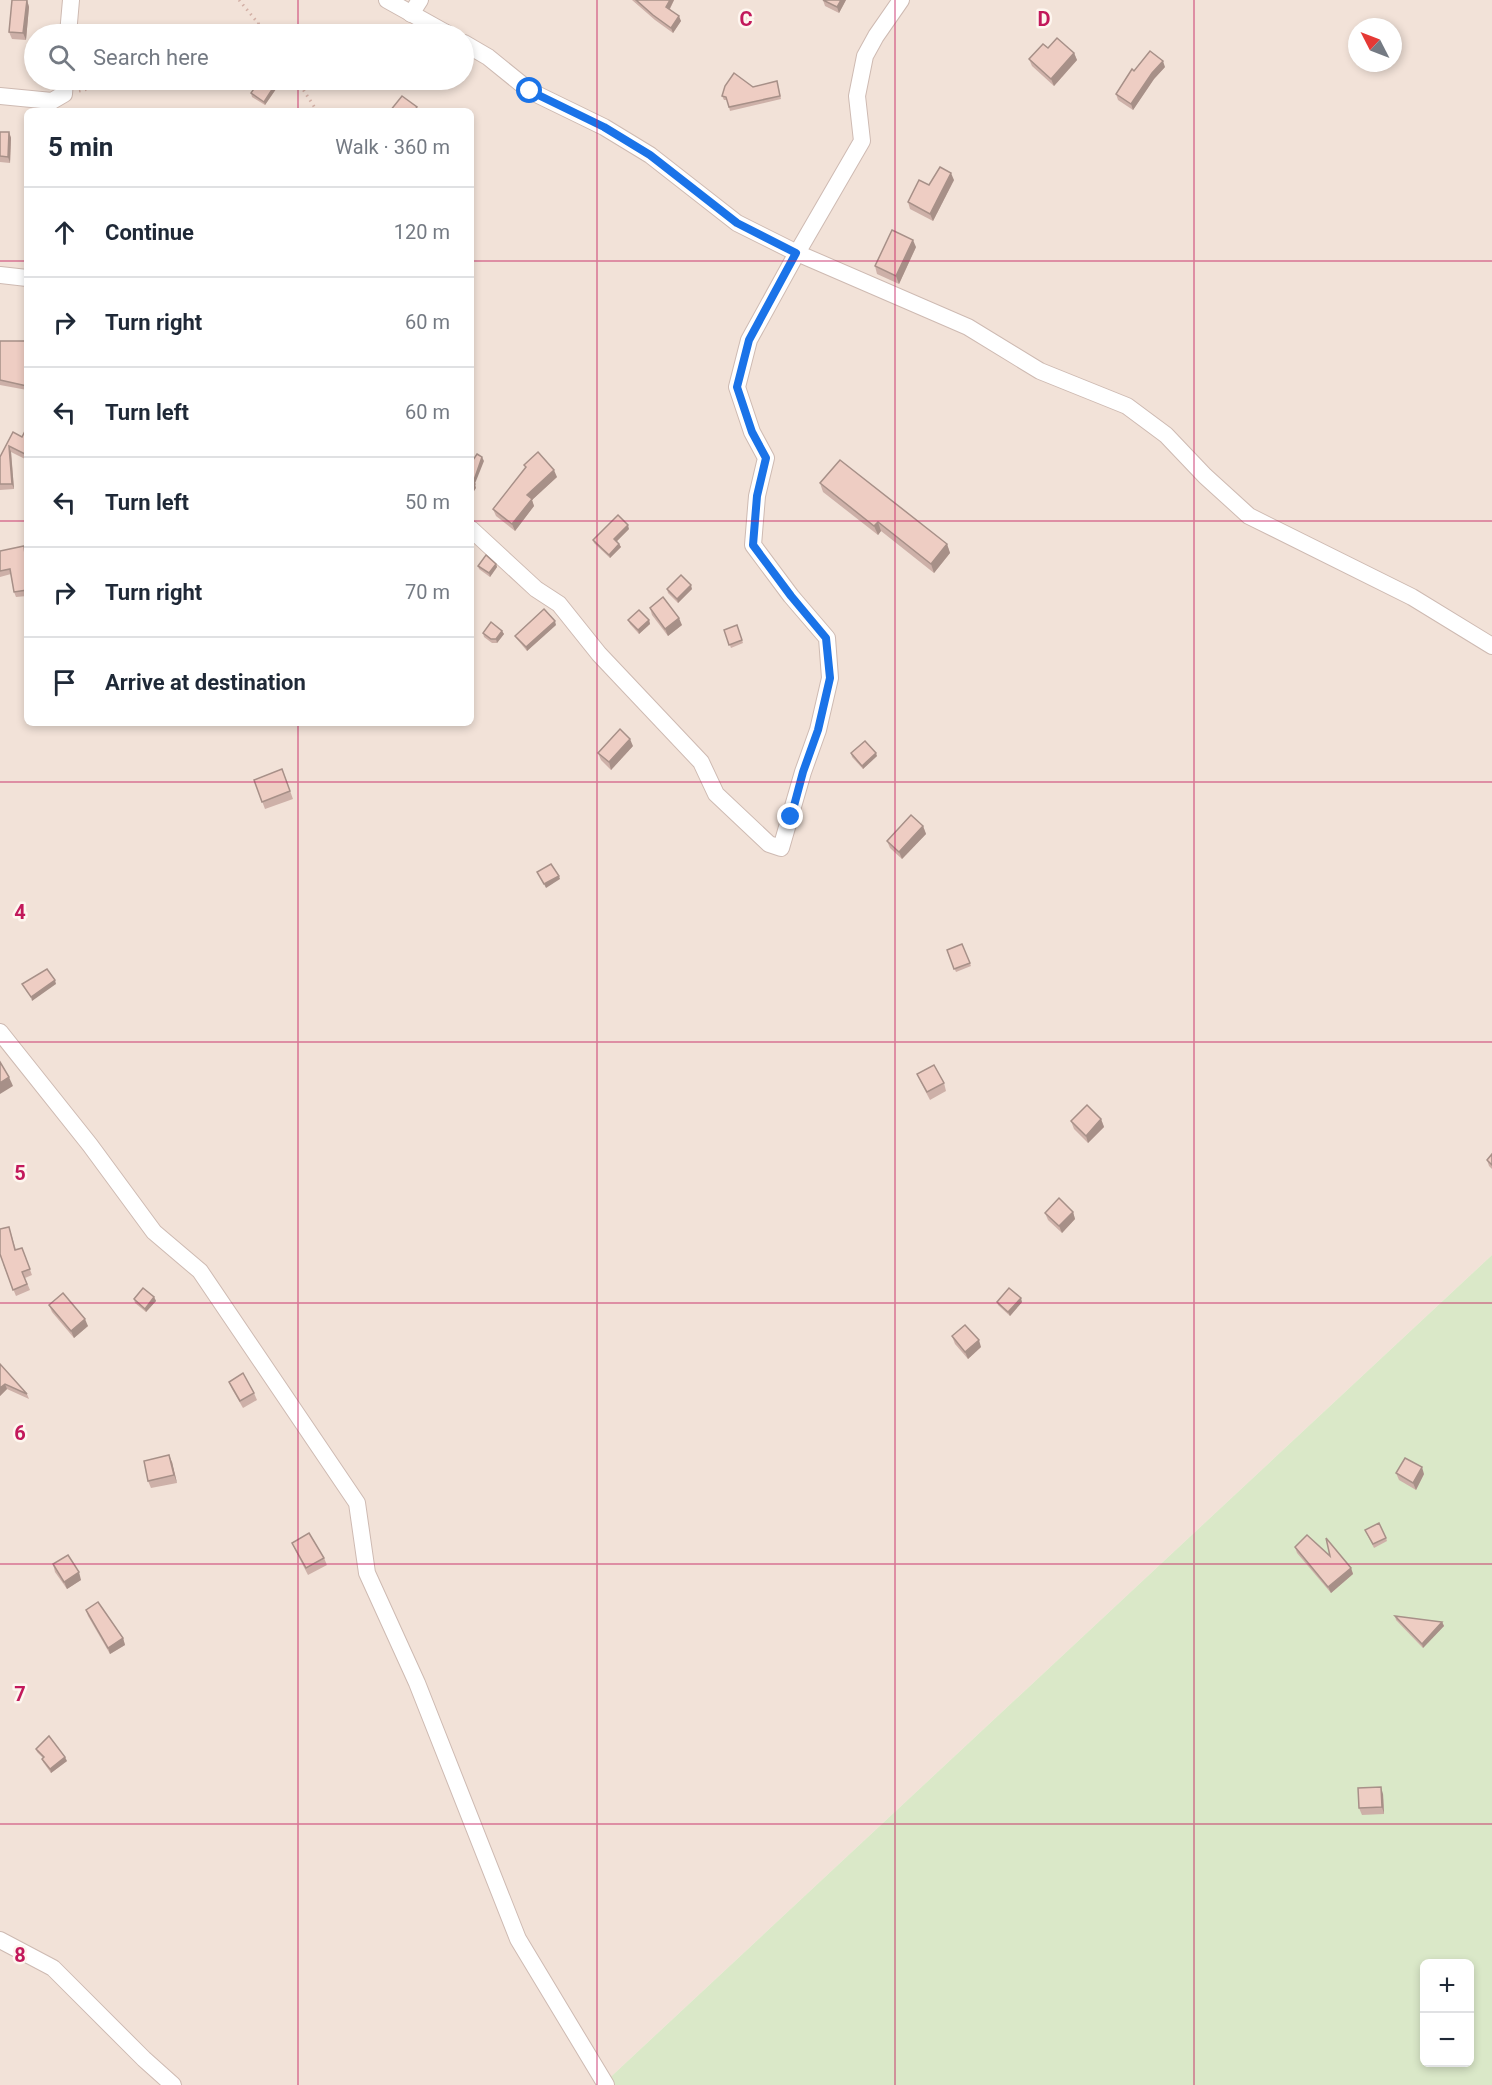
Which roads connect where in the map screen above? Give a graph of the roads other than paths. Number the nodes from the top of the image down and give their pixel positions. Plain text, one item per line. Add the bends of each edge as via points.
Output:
1 (71, 0) edge
2 (387, 0) edge
3 (901, 0) edge
4 (415, 7) edge
5 (69, 24) edge
6 (436, 24) edge
7 (474, 49) edge
8 (0, 96) edge
9 (59, 96) edge
10 (796, 253) junction
11 (0, 275) edge
12 (24, 278) edge
13 (474, 532) edge
14 (1492, 646) edge
15 (0, 1032) edge
16 (0, 1940) edge
17 (173, 2085) edge
18 (606, 2085) edge

1 - 5 street
2 - 4 street
3 - 10 street via 865,56 857,96 862,141
4 - 6 street
7 - 10 street via 530,91 604,127 650,155 737,223
8 - 9 street
10 - 13 street via 749,340 737,387 752,432 766,458 757,496 753,545 826,638 830,678 781,848 769,844 716,794 701,762 599,654 560,604 536,589
10 - 14 street via 968,327 1040,370 1127,406 1166,435 1249,516 1412,597
11 - 12 street
15 - 18 street via 154,1232 200,1271 357,1503 366,1574 417,1683 518,1939
16 - 17 street via 53,1968

